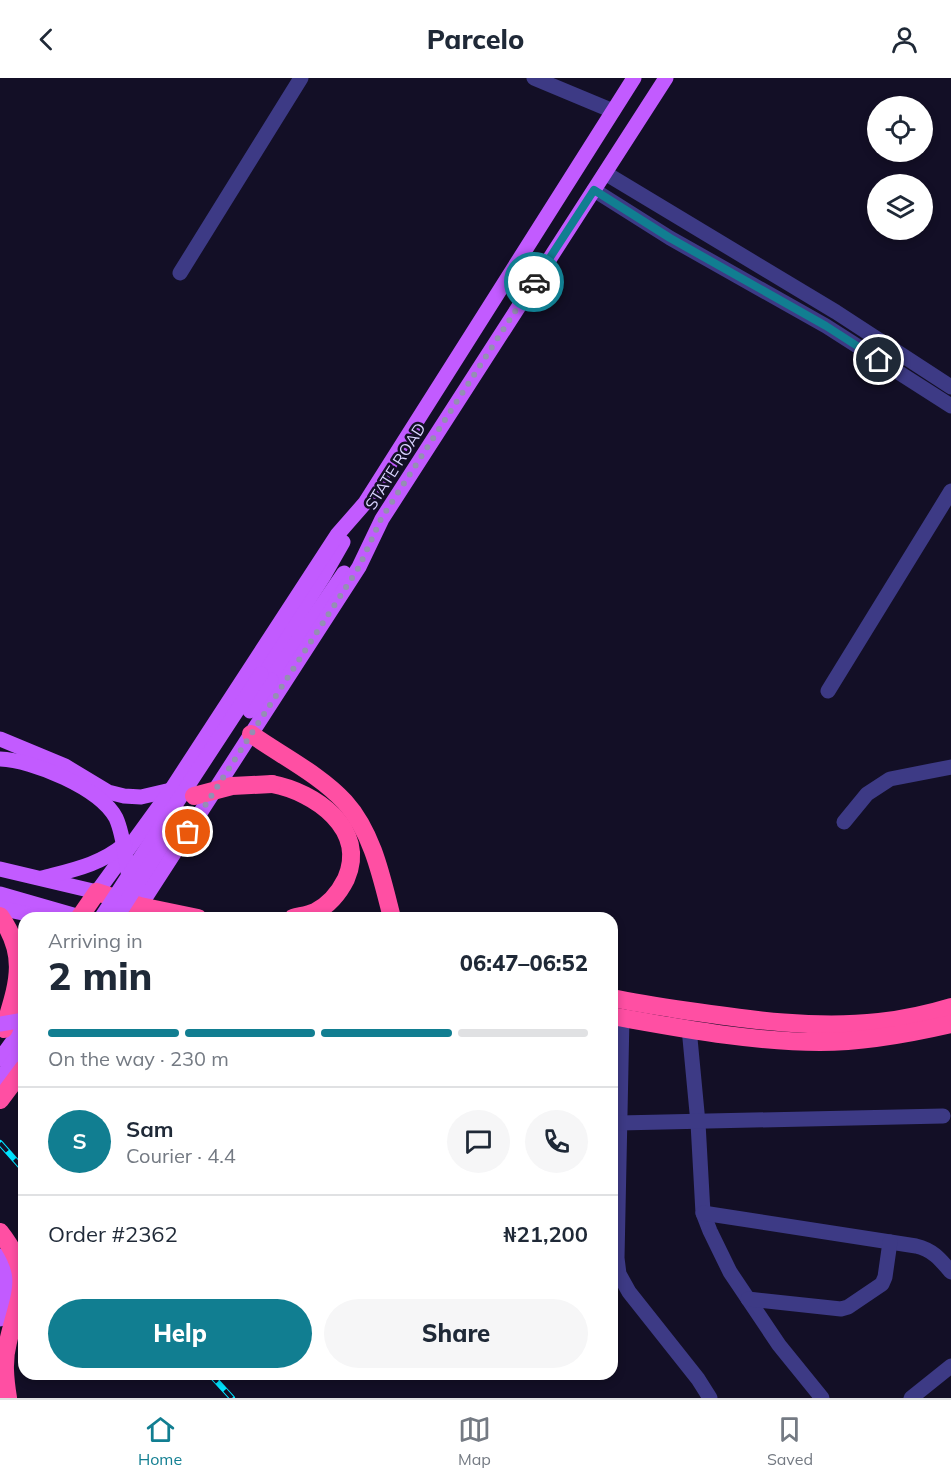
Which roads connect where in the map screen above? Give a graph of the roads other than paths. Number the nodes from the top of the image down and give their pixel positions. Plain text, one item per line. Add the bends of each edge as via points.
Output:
1 (301, 78) edge
2 (534, 78) edge
3 (634, 78) edge
4 (666, 78) edge
5 (613, 111) junction
6 (605, 172) junction
7 (594, 190) junction
8 (180, 273) dead end
9 (951, 387) edge
10 (951, 406) edge
11 (951, 491) edge
12 (365, 502) junction
13 (381, 519) junction
14 (266, 677) junction
15 (828, 690) dead end
16 (251, 734) junction
17 (0, 740) edge
18 (0, 759) edge
19 (951, 767) edge
20 (171, 790) junction
21 (194, 796) junction
22 (844, 822) dead end
23 (141, 831) junction
24 (0, 869) edge
25 (129, 877) junction
26 (39, 879) junction
27 (97, 892) junction
28 (0, 894) edge
29 (0, 908) edge
30 (18, 912) edge
31 (60, 912) edge
32 (84, 912) edge
33 (105, 912) edge
34 (120, 912) edge
35 (136, 912) edge
36 (314, 912) edge
37 (391, 912) edge
38 (0, 916) edge
39 (18, 956) edge
40 (18, 973) edge
41 (618, 999) edge
42 (951, 1007) edge
43 (18, 1008) edge
44 (618, 1016) edge
45 (18, 1022) edge
46 (951, 1024) edge
47 (689, 1028) junction
48 (1, 1029) edge
49 (18, 1034) edge
50 (0, 1059) edge
51 (618, 1070) edge
52 (15, 1081) edge
53 (0, 1100) edge
54 (943, 1116) dead end
55 (619, 1123) junction
56 (698, 1123) junction
57 (618, 1190) edge
58 (703, 1213) junction
59 (0, 1232) edge
60 (890, 1242) junction
61 (0, 1256) edge
62 (18, 1259) edge
63 (951, 1272) edge
64 (618, 1278) edge
65 (748, 1299) junction
66 (18, 1303) edge
67 (0, 1319) edge
68 (951, 1366) edge
69 (698, 1379) junction
70 (8, 1398) edge
71 (710, 1398) edge
72 (718, 1398) edge
73 (822, 1398) edge
74 (911, 1398) edge

1 - 8 street
2 - 5 street
3 - 5 main road, STATE ROAD
4 - 6 main road, STATE ROAD
5 - 12 main road, STATE ROAD
6 - 7 main road, STATE ROAD
6 - 9 street via 836,312
7 - 10 street via 826,326
7 - 13 main road, STATE ROAD
11 - 15 street
12 - 14 main road
12 - 20 main road, STATE ROAD via 337,535
13 - 14 main road
13 - 16 main road, STATE ROAD via 359,567
14 - 21 main road, bridge
14 - 25 main road, bridge
16 - 35 main road, STATE ROAD
16 - 37 highway via 314,775 345,802 361,825 381,872
17 - 20 main road via 65,766 108,792 141,797
18 - 25 main road, bridge via 51,772 106,805 122,835
19 - 22 street via 890,779 867,794
20 - 23 main road, STATE ROAD
21 - 34 main road, bridge
21 - 36 highway, bridge via 232,786 272,784 319,802 340,824 350,846 349,871 336,895
23 - 26 main road via 95,863
23 - 27 main road, STATE ROAD
24 - 26 main road
25 - 33 main road, bridge
26 - 27 main road
27 - 32 highway
27 - 35 highway
28 - 31 main road
29 - 30 main road
38 - 39 highway
40 - 48 highway
41 - 42 highway via 736,1018 811,1023 879,1022
43 - 48 highway
44 - 47 highway
45 - 48 main road, bridge
46 - 47 highway via 868,1040 821,1042 773,1041
47 - 56 street
49 - 50 main road
51 - 55 street
52 - 53 highway
54 - 56 street
55 - 56 street
55 - 57 street
56 - 58 street
58 - 60 street
58 - 65 street via 730,1272
59 - 62 highway
60 - 63 street via 927,1248
60 - 65 street via 882,1284 848,1307
61 - 67 main road via 8,1282
64 - 69 street
65 - 73 street
66 - 70 highway via 4,1366
68 - 74 street
69 - 71 street
69 - 72 street

